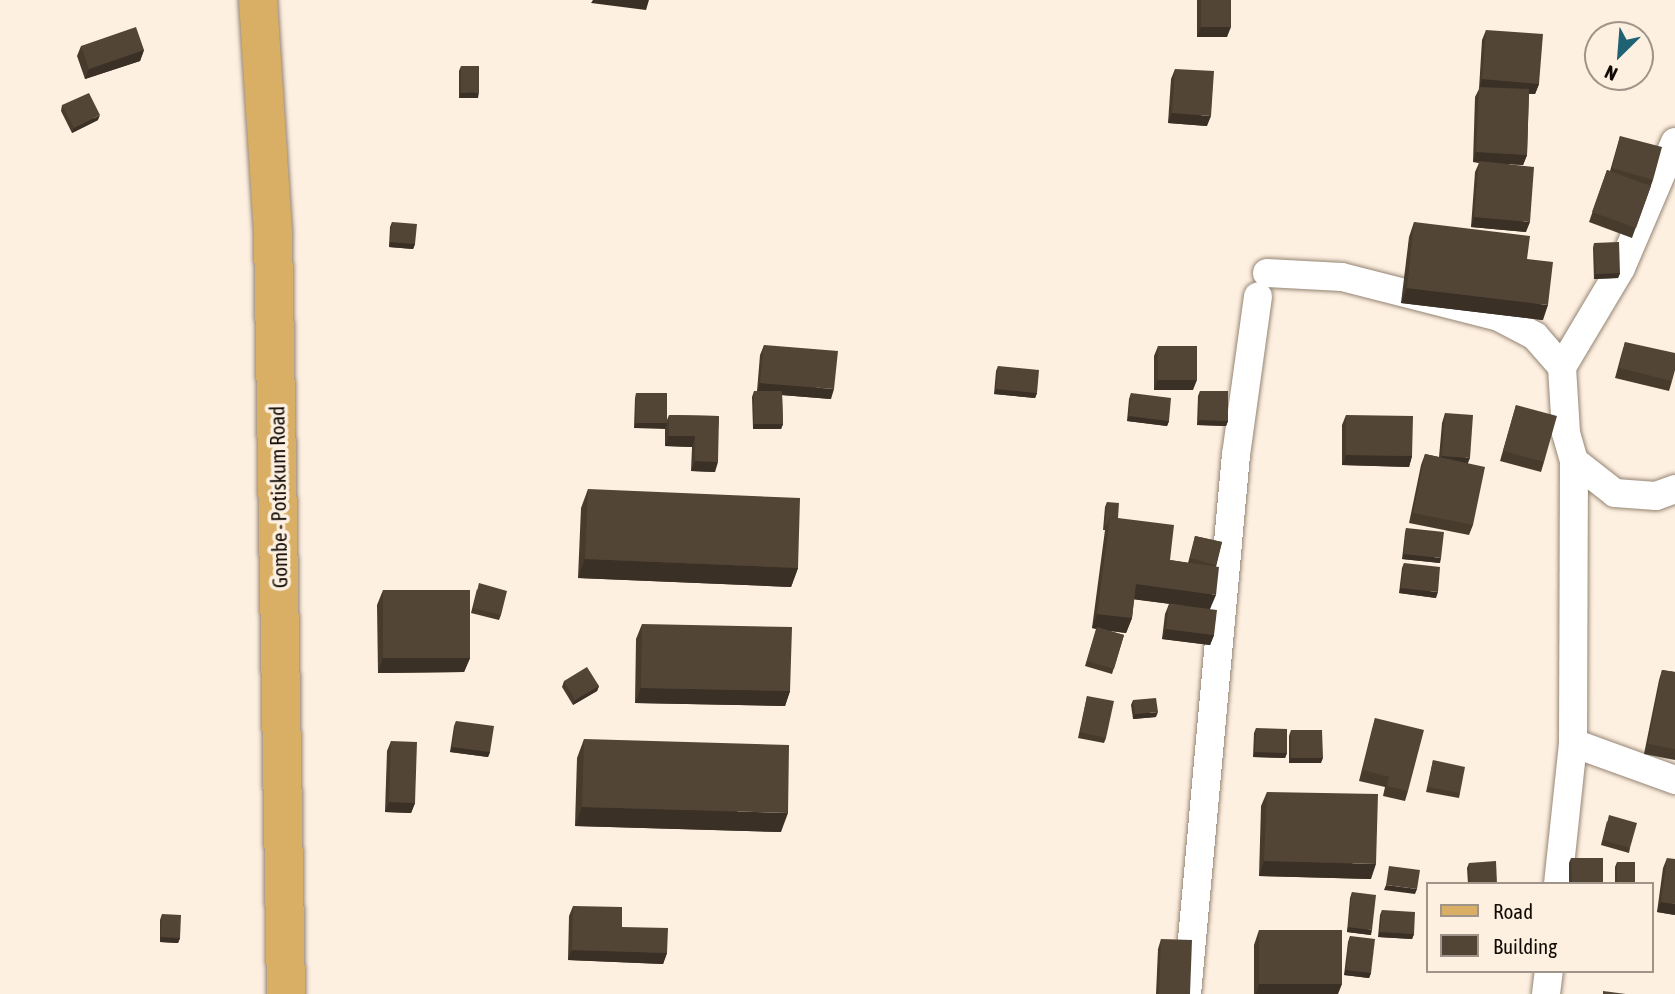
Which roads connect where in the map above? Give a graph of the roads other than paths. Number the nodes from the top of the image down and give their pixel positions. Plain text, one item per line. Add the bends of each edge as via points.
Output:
1 (258, 0) edge
2 (1675, 142) edge
3 (1562, 367) junction
4 (1574, 461) junction
5 (1675, 489) edge
6 (1573, 743) junction
7 (1675, 780) edge
8 (1558, 882) edge
9 (1549, 973) edge
10 (286, 994) edge
11 (1187, 994) edge
12 (1546, 994) edge

1 - 10 main road, Gombe - Potiskum Road via 273,233
2 - 3 street via 1621,268
3 - 4 street via 1566,433
3 - 11 street via 1535,335 1499,317 1342,277 1263,285 1236,455
4 - 5 street via 1615,493 1656,496
4 - 6 street
6 - 7 street
6 - 8 street
9 - 12 street

